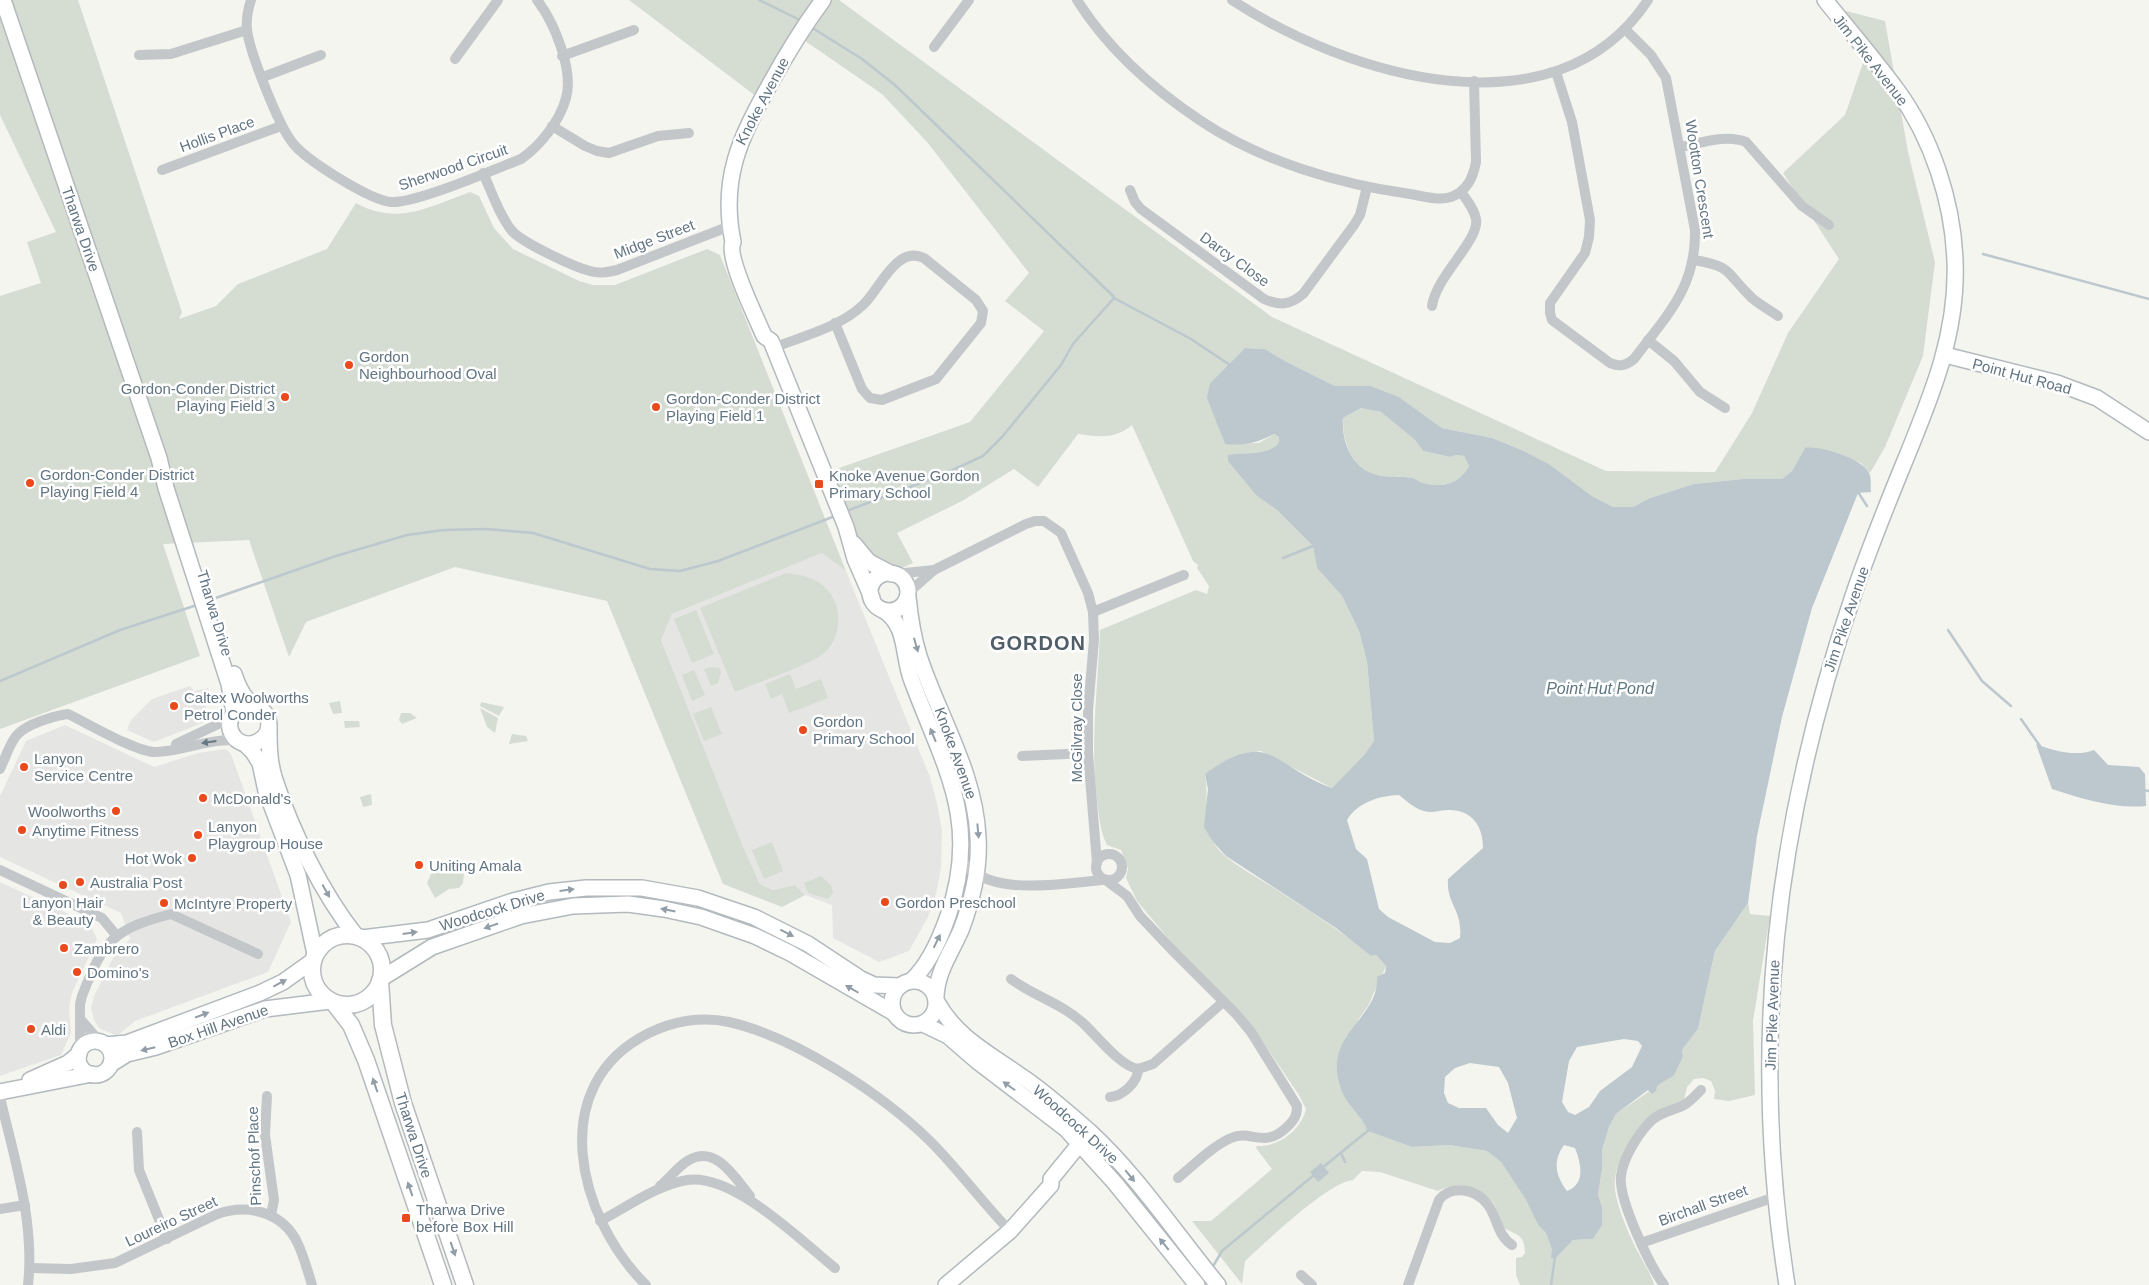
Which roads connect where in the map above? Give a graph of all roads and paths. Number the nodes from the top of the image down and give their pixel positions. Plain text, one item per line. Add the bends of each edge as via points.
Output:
1 (3, 0) edge
2 (251, 0) edge
3 (498, 0) edge
4 (537, 0) edge
5 (823, 0) edge
6 (969, 0) edge
7 (1077, 0) edge
8 (1232, 0) edge
9 (1648, 0) edge
10 (1825, 0) edge
11 (1625, 29) junction
12 (247, 30) junction
13 (634, 30) dead end
14 (934, 47) dead end
15 (321, 54) dead end
16 (139, 55) dead end
17 (562, 56) junction
18 (455, 59) dead end
19 (1556, 72) junction
20 (263, 77) junction
21 (1474, 81) junction
22 (281, 126) junction
23 (552, 126) junction
24 (689, 133) dead end
25 (1680, 147) junction
26 (162, 170) dead end
27 (483, 173) junction
28 (1367, 187) junction
29 (1130, 190) dead end
30 (1461, 192) junction
31 (1829, 225) dead end
32 (730, 226) junction
33 (1694, 260) junction
34 (1432, 306) dead end
35 (1778, 316) dead end
36 (835, 323) junction
37 (1648, 340) junction
38 (772, 345) junction
39 (1945, 355) junction
40 (1725, 408) dead end
41 (2149, 432) edge
42 (848, 534) junction
43 (934, 570) junction
44 (893, 574) junction
45 (1184, 575) dead end
46 (908, 595) junction
47 (872, 598) junction
48 (883, 610) junction
49 (1093, 612) junction
50 (213, 624) junction
51 (256, 706) junction
52 (232, 716) junction
53 (269, 726) junction
54 (242, 742) junction
55 (165, 750) junction
56 (1088, 753) junction
57 (1022, 756) dead end
58 (0, 769) edge
59 (1096, 832) junction
60 (1110, 854) junction
61 (961, 859) junction
62 (1096, 865) junction
63 (0, 870) edge
64 (1122, 872) junction
65 (976, 875) junction
66 (1105, 880) junction
67 (1076, 882) junction
68 (957, 886) junction
69 (1127, 896) junction
70 (116, 935) junction
71 (359, 937) junction
72 (258, 954) dead end
73 (313, 958) junction
74 (381, 979) junction
75 (1010, 979) dead end
76 (905, 984) junction
77 (936, 999) junction
78 (332, 1002) junction
79 (1223, 1002) junction
80 (894, 1014) junction
81 (82, 1021) junction
82 (923, 1024) junction
83 (103, 1043) junction
84 (80, 1052) junction
85 (111, 1064) junction
86 (1138, 1069) junction
87 (92, 1074) junction
88 (1701, 1090) dead end
89 (2, 1093) edge
90 (267, 1096) dead end
91 (1110, 1097) dead end
92 (137, 1132) dead end
93 (1088, 1141) junction
94 (1178, 1178) dead end
95 (1775, 1197) junction
96 (636, 1202) junction
97 (25, 1205) junction
98 (0, 1209) edge
99 (271, 1215) junction
100 (770, 1216) junction
101 (600, 1221) junction
102 (1010, 1231) junction
103 (167, 1239) junction
104 (1641, 1243) junction
105 (1512, 1245) dead end
106 (30, 1268) junction
107 (835, 1268) dead end
108 (1301, 1275) dead end
109 (1196, 1284) edge
110 (28, 1285) edge
111 (312, 1285) edge
112 (443, 1285) edge
113 (465, 1285) edge
114 (646, 1285) edge
115 (946, 1285) edge
116 (1218, 1285) edge
117 (1312, 1285) edge
118 (1408, 1285) edge
119 (1664, 1285) edge
120 (1787, 1285) edge

1 - 50 street, Tharwa Drive via 159,458 172,486
2 - 12 street, Sherwood Circuit
3 - 18 street
4 - 17 street, Sherwood Circuit via 548,15
5 - 32 street, Knoke Avenue via 796,38 745,129 736,152 729,189
6 - 14 street
7 - 28 street via 1136,70 1202,122 1269,156 1308,171
8 - 21 street via 1298,38 1355,61 1414,75
9 - 11 street
10 - 39 street, Jim Pike Avenue via 1898,92 1916,120 1936,165 1950,214 1956,262 1954,311
11 - 19 street via 1590,57
11 - 25 street, Wootton Crescent via 1651,55 1666,78
12 - 16 street via 171,54
12 - 20 street, Sherwood Circuit
13 - 17 street
15 - 20 street
17 - 23 street, Sherwood Circuit via 568,84 567,98
19 - 21 street via 1519,80
19 - 37 street, Wootton Crescent via 1572,122 1590,220 1585,253 1550,303 1550,315 1569,333 1618,366 1634,360
20 - 22 street, Sherwood Circuit
21 - 30 street via 1476,162 1469,184
22 - 26 street, Hollis Place
22 - 27 street, Sherwood Circuit via 292,143 307,156 378,199 392,202 413,198
23 - 24 street via 597,152 609,153 658,136
23 - 27 street, Sherwood Circuit via 532,152
25 - 31 street via 1727,138 1746,142 1802,206
25 - 33 street, Wootton Crescent via 1695,230
27 - 32 street, Midge Street via 514,233 590,272 617,270
28 - 29 street, Darcy Close via 1354,225 1303,294 1285,304 1274,304 1264,299 1141,208
28 - 30 street via 1438,198
30 - 34 street via 1476,218 1475,234 1439,283
32 - 38 street, Knoke Avenue via 733,242 771,333
33 - 35 street via 1729,271 1752,298
33 - 37 street, Wootton Crescent via 1684,289
36 - 36 street via 864,305 907,255 924,258 976,300 983,311 981,323 936,379 882,400 870,398 862,389
36 - 38 street
37 - 40 street via 1674,361 1700,392
38 - 42 street, Knoke Avenue
39 - 41 street, Point Hut Road via 2057,383 2097,398
39 - 95 street, Jim Pike Avenue via 1854,593 1822,693 1803,769 1785,866 1773,963 1770,1084
42 - 44 street, Knoke Avenue via 869,562
42 - 47 street, Knoke Avenue via 854,559
43 - 44 street, McGilvray Close
43 - 46 street, McGilvray Close
43 - 49 street, McGilvray Close via 1026,524 1044,521 1064,538
44 - 46 street via 906,583
44 - 47 street via 885,574 875,580 870,592
45 - 49 street
46 - 48 street via 901,607
46 -> 65 street, Knoke Avenue via 920,658 966,772 973,798 978,837
47 - 48 street
61 -> 48 street, Knoke Avenue via 961,820 953,784 911,678 901,631 897,622
49 - 56 street, McGilvray Close
50 - 51 street, Tharwa Drive via 240,691
50 - 52 street, Tharwa Drive via 229,684
51 - 52 street via 244,706
51 - 53 street via 266,714
52 - 54 street via 231,731
52 - 55 street
53 - 54 street via 258,742
53 -> 71 street via 274,778 289,816 327,893
54 -> 55 street via 205,743
54 - 73 street via 260,763 266,791 298,875
55 - 58 street via 145,750 68,714 59,714 22,728
56 - 57 street
56 - 59 street, McGilvray Close
59 - 60 street, McGilvray Close
59 - 62 street, McGilvray Close
60 - 62 street via 1103,855
60 - 64 street via 1121,861
61 - 65 street
61 - 68 street, Knoke Avenue
62 - 66 street via 1098,874
62 - 67 street
63 - 70 street via 102,918
64 - 66 street via 1118,878
64 - 69 street
65 - 67 street via 989,880 1037,886
65 - 68 street
65 - 77 street, Knoke Avenue via 960,931 938,977
66 - 67 street
66 - 69 street
76 -> 68 street, Knoke Avenue via 927,962 941,934
69 - 79 street via 1147,923
70 - 72 street via 171,914
70 - 81 street via 89,978 80,1004
71 - 73 main road via 344,934 332,938 322,944
71 - 74 main road via 372,945 379,956
71 -> 76 street, Woodcock Drive via 428,930 549,892 642,888 680,894 742,912 790,934 874,985
73 - 78 main road via 314,985
83 -> 73 street, Box Hill Avenue via 127,1043 260,993 283,982
74 - 78 main road via 373,994 362,1002 349,1005
80 -> 74 street, Woodcock Drive via 790,953 737,928 664,909 628,904 591,904 521,916 440,944 409,959
74 -> 113 main road, Tharwa Drive via 383,1024 389,1052 403,1103
75 - 86 street via 1025,990 1065,1008 1125,1063
76 - 77 street via 923,983 929,986
76 - 80 street via 892,1002
77 - 82 street via 933,1015
77 - 93 street, Woodcock Drive via 944,1016 967,1040 1023,1077
78 -> 85 street, Box Hill Avenue via 266,1009 127,1054
112 -> 78 main road, Tharwa Drive via 356,1034
79 - 86 street via 1153,1064
79 - 94 street via 1250,1032 1294,1098 1297,1114 1274,1137 1242,1136 1223,1142
80 - 82 street via 904,1023
81 - 83 street
81 - 84 street
93 -> 82 street, Woodcock Drive via 977,1061 948,1036
83 - 84 street via 89,1042
83 - 85 street via 110,1050
84 - 87 street via 81,1067
84 - 89 street via 68,1063
85 - 87 street via 103,1073
86 - 91 street via 1136,1080
87 - 89 street
88 - 104 street via 1686,1105 1661,1113 1650,1121 1624,1164 1622,1189
89 - 97 street
90 - 99 street, Pinschof Place via 265,1135 274,1200
92 - 103 street via 139,1170
93 - 102 street via 1057,1183 1051,1185
109 -> 93 street, Woodcock Drive
93 -> 116 street, Woodcock Drive via 1119,1161
95 - 104 street, Birchall Street
95 - 120 street, Jim Pike Avenue
96 - 100 street via 686,1180 712,1181 737,1191
96 - 100 street via 688,1160 707,1156 726,1166
96 - 101 street
97 - 98 street
97 - 106 street
99 - 103 street, Loureiro Street via 256,1210 228,1210
99 - 111 street, Loureiro Street via 296,1239
100 - 107 street
101 - 102 street via 583,1166 581,1141 588,1104 596,1085 615,1059 641,1037 661,1027 704,1019 727,1021 767,1034 818,1060 871,1093 901,1114 929,1140
101 - 114 street via 620,1256
102 - 115 street
103 - 106 street, Loureiro Street via 115,1263 94,1268
104 - 119 street
105 - 118 street via 1498,1229 1485,1201 1461,1190 1445,1192 1438,1200
106 - 110 street
108 - 117 street

